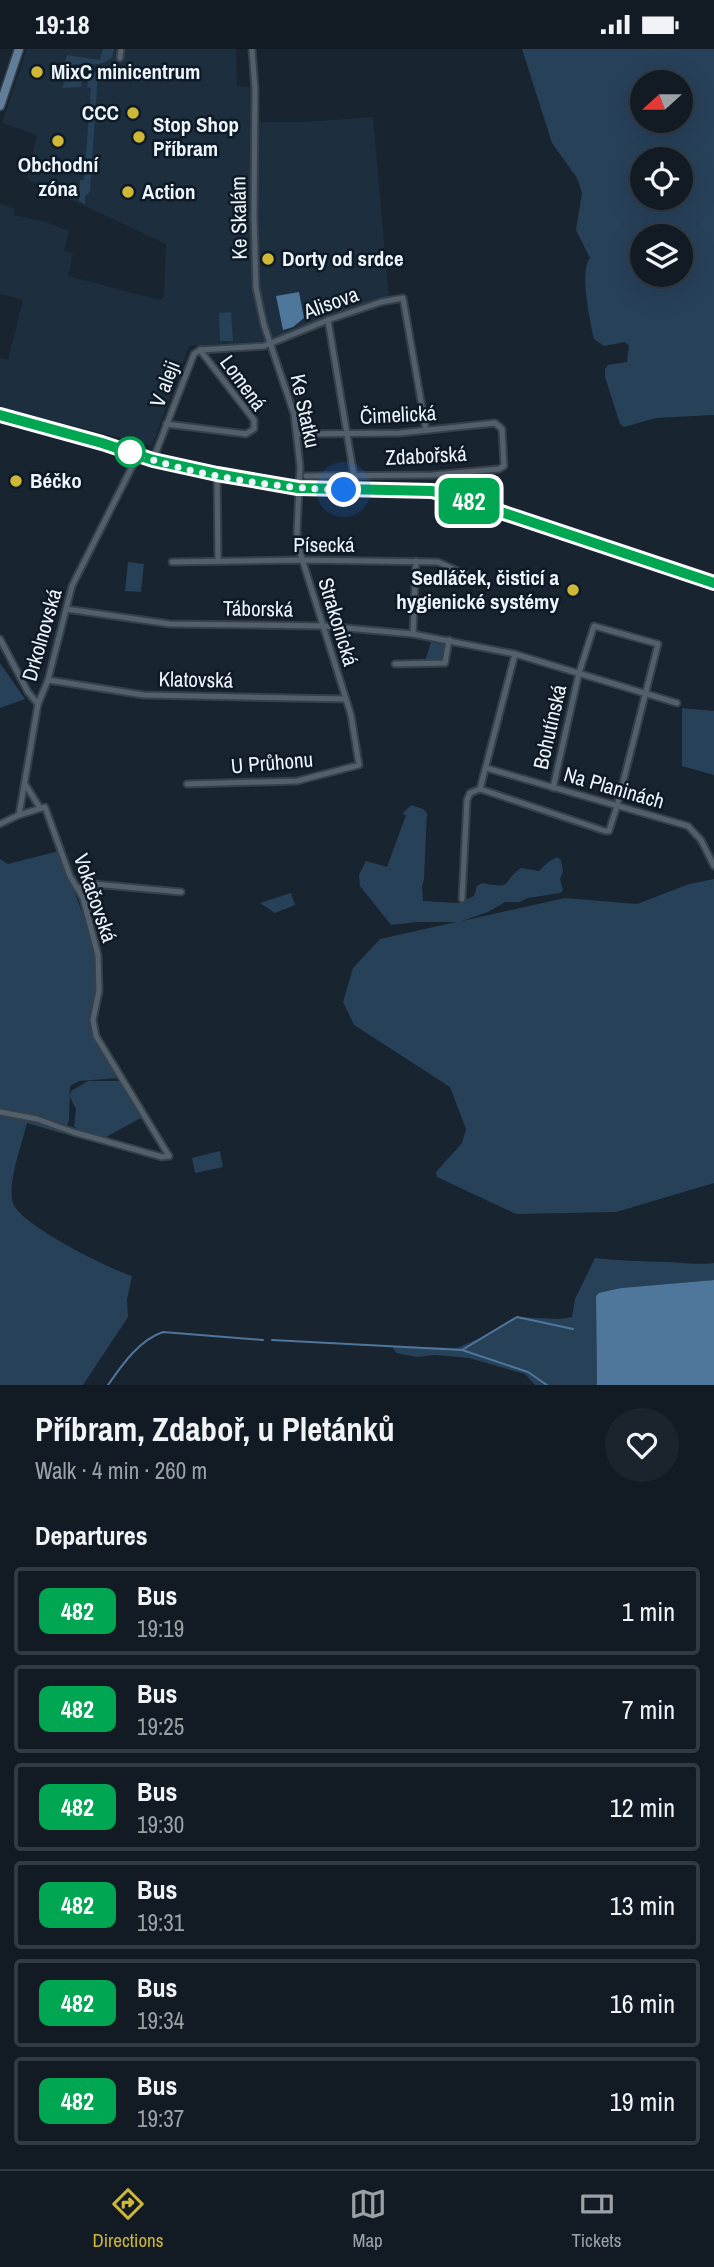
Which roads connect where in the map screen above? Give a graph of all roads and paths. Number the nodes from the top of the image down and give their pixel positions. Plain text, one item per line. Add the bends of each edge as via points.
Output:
1 (19, 49) edge
2 (121, 49) edge
3 (252, 49) edge
4 (120, 58) dead end
5 (4, 80) edge
6 (0, 106) edge
7 (328, 320) junction
8 (271, 343) junction
9 (200, 351) junction
10 (0, 415) edge
11 (166, 424) junction
12 (500, 425) joint
13 (426, 430) junction
14 (348, 433) junction
15 (297, 434) junction
16 (138, 455) junction
17 (153, 460) junction
18 (217, 474) junction
19 (306, 475) dead end
20 (354, 476) junction
21 (298, 488) junction
22 (302, 560) junction
23 (218, 561) junction
24 (416, 561) junction
25 (172, 562) dead end
26 (471, 576) dead end
27 (714, 583) edge
28 (66, 609) junction
29 (324, 626) junction
30 (413, 634) junction
31 (449, 640) junction
32 (1, 642) edge
33 (515, 654) junction
34 (395, 664) dead end
35 (579, 673) junction
36 (48, 680) junction
37 (644, 693) junction
38 (345, 699) junction
39 (677, 703) dead end
40 (38, 704) junction
41 (359, 765) joint
42 (485, 768) junction
43 (25, 784) junction
44 (187, 784) dead end
45 (553, 788) junction
46 (480, 789) junction
47 (617, 806) junction
48 (43, 808) junction
49 (19, 815) junction
50 (0, 824) edge
51 (714, 866) edge
52 (79, 889) junction
53 (181, 892) dead end
54 (462, 899) dead end
55 (0, 1112) edge

1 - 5 street
2 - 4 street
3 - 8 street, Ke Skalám via 256,283
5 - 6 street
7 - 8 street, Alisova
7 - 13 street, Alisova via 403,298
7 - 14 street
8 - 9 street, V aleji
8 - 15 street, Ke Statku
9 - 11 street, V aleji via 191,358
9 - 11 street, Lomená via 254,420 254,429 246,434
10 - 16 street, Zdabořská
11 - 17 street, V aleji
12 - 13 street, Čimelická
12 - 20 street, Zdabořská via 504,465 499,469
13 - 14 street, Čimelická
14 - 15 street, Čimelická
14 - 20 street
15 - 21 street, Ke Statku
16 - 17 street, Zdabořská
16 - 28 street, Drkolnovská via 72,586
17 - 18 street, Zdabořská
18 - 21 street, Zdabořská
18 - 23 street
19 - 20 street, Zdabořská
21 - 22 street, Strakonická
21 - 27 street, Zdabořská via 432,491
22 - 23 street, Písecká
22 - 24 street, Písecká
22 - 29 street, Strakonická
23 - 25 street, Písecká
24 - 26 street, Písecká via 438,562
24 - 30 street
28 - 29 street, Táborská via 170,624
28 - 36 street, Drkolnovská
29 - 30 street, Táborská
29 - 38 street, Strakonická
30 - 31 street, Táborská
31 - 33 street, Táborská
31 - 34 street via 445,663
32 - 40 street
33 - 35 street, Táborská
33 - 42 street
35 - 37 street, Táborská
35 - 37 street via 594,626 658,644
35 - 45 street, Bohutínská
36 - 38 street, Klatovská via 144,695
36 - 40 street, Drkolnovská
37 - 39 street, Táborská
37 - 47 street
38 - 41 street, Strakonická
40 - 43 street, Drkolnovská
41 - 44 street, U Průhonu via 297,781
42 - 45 street, Na Planinách
42 - 46 street
43 - 48 street, Vokačovská
43 - 49 street, Drkolnovská
45 - 47 street, Na Planinách
46 - 47 street via 605,831 612,827
46 - 54 street via 467,800
47 - 51 street, Na Planinách via 688,826 701,839
48 - 49 street
48 - 52 street, Vokačovská
49 - 50 street
52 - 53 street via 94,884
52 - 55 street, Vokačovská via 98,955 94,1027 169,1156

